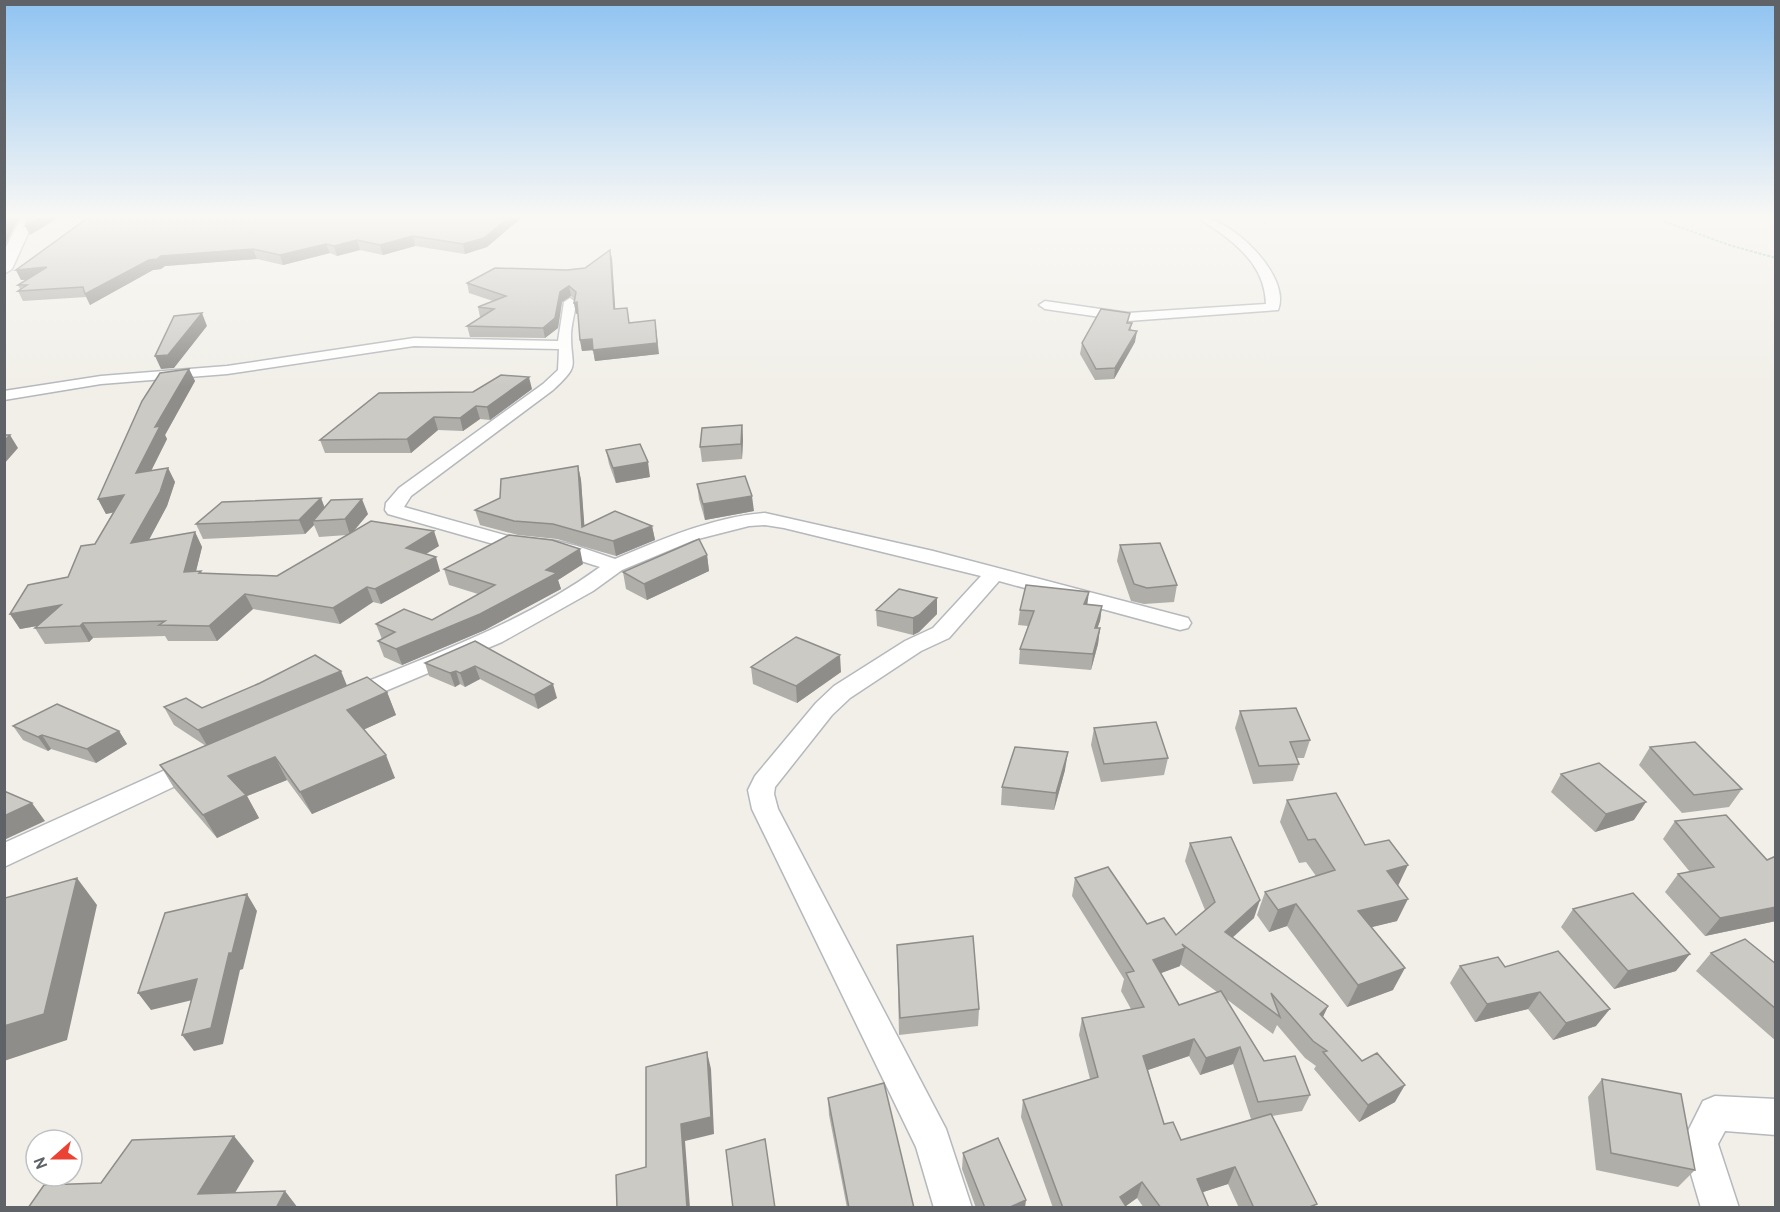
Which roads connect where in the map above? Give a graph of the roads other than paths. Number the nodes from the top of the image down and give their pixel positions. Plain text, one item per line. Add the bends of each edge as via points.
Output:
1 (1265, 274) edge
2 (570, 302) dead end
3 (1045, 305) dead end
4 (566, 345) junction
5 (4, 396) edge
6 (615, 566) junction
7 (994, 574) junction
8 (1180, 623) dead end
9 (335, 705) edge
10 (214, 757) edge
11 (4, 856) edge
12 (1776, 1117) edge
13 (953, 1208) edge
14 (1720, 1208) edge

1 - 3 street via 1274,298 1273,307 1128,317
2 - 4 street
4 - 5 street via 414,342 227,370 102,380
4 - 6 street via 565,371 405,492 394,510 511,543 577,552
6 - 7 street via 687,536 765,519
6 - 9 street via 494,637
7 - 8 street
7 - 13 street via 941,633 913,646 842,692 770,774 760,793 831,943 933,1142
10 - 11 street
12 - 14 street via 1715,1113 1700,1143

